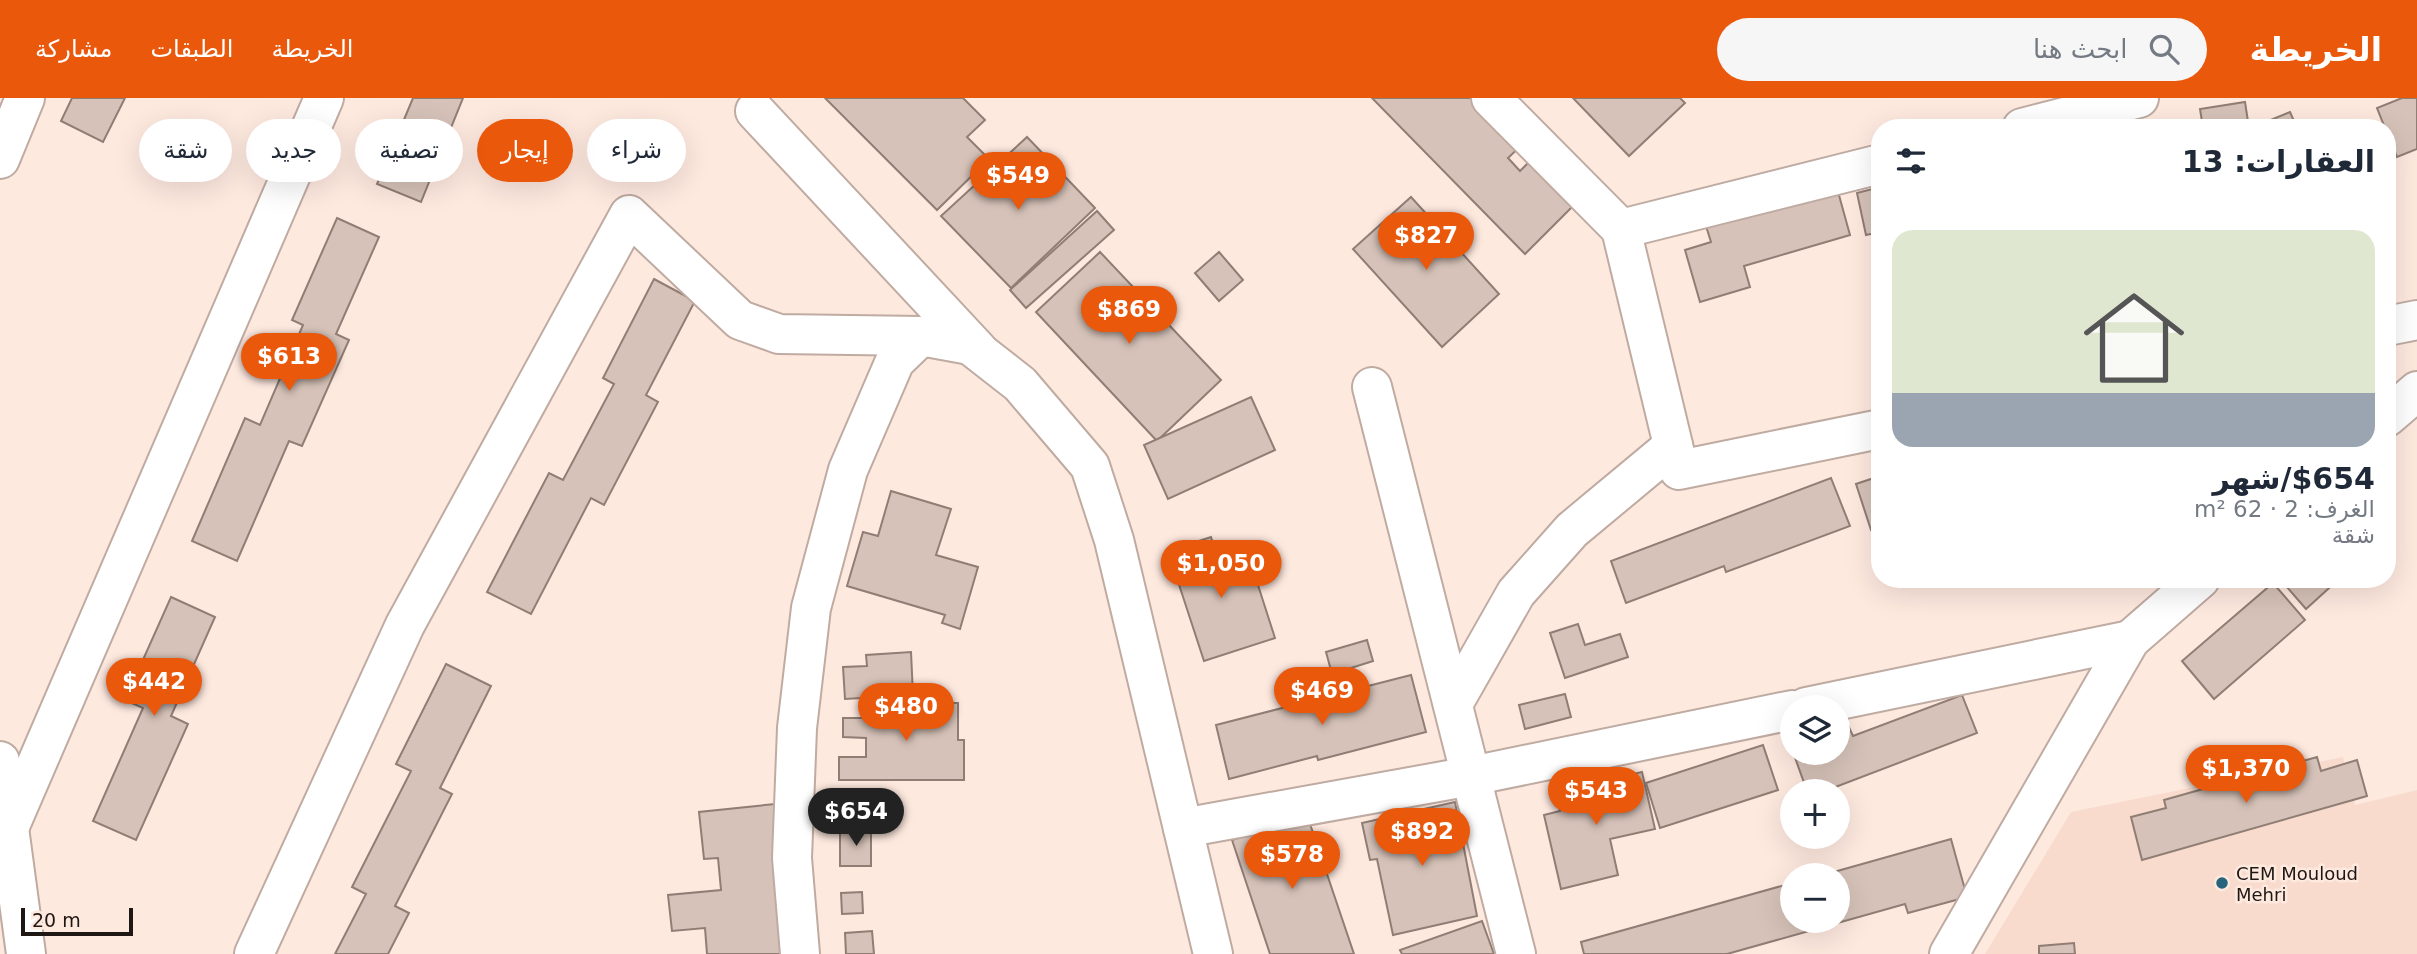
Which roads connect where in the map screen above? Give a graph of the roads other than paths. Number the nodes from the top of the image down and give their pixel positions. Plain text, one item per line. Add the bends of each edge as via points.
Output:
1 (25, 98) edge
2 (324, 98) edge
3 (1491, 98) edge
4 (2139, 98) edge
5 (755, 111) dead end
6 (2057, 119) edge
7 (0, 159) edge
8 (1871, 166) edge
9 (1621, 229) junction
10 (2417, 320) edge
11 (2396, 324) edge
12 (920, 336) junction
13 (981, 354) junction
14 (1372, 387) dead end
15 (2417, 391) edge
16 (2396, 409) edge
17 (1871, 431) edge
18 (1673, 446) junction
19 (2190, 588) edge
20 (2130, 640) junction
21 (1850, 698) edge
22 (1453, 704) junction
23 (1780, 712) edge
24 (0, 761) edge
25 (1471, 776) junction
26 (9, 828) junction
27 (1183, 828) junction
28 (26, 954) edge
29 (254, 954) edge
30 (800, 954) edge
31 (1213, 954) edge
32 (1516, 954) edge
33 (1949, 954) edge

1 - 7 street
2 - 26 street
3 - 9 street
4 - 6 street
5 - 13 street
8 - 9 street
9 - 18 street
10 - 11 street
12 - 13 street via 970,345
12 - 29 street via 779,334 740,320 629,215 405,625
12 - 30 street via 895,361 848,470 811,608 797,728 792,858
13 - 27 street via 1020,384 1090,466 1114,540
14 - 22 street
15 - 16 street
17 - 18 street via 1679,470
18 - 22 street via 1572,530 1516,593
19 - 20 street
20 - 21 street
20 - 33 street
22 - 25 street
23 - 25 street
24 - 26 street
25 - 27 street
25 - 32 street
26 - 28 street
27 - 31 street

